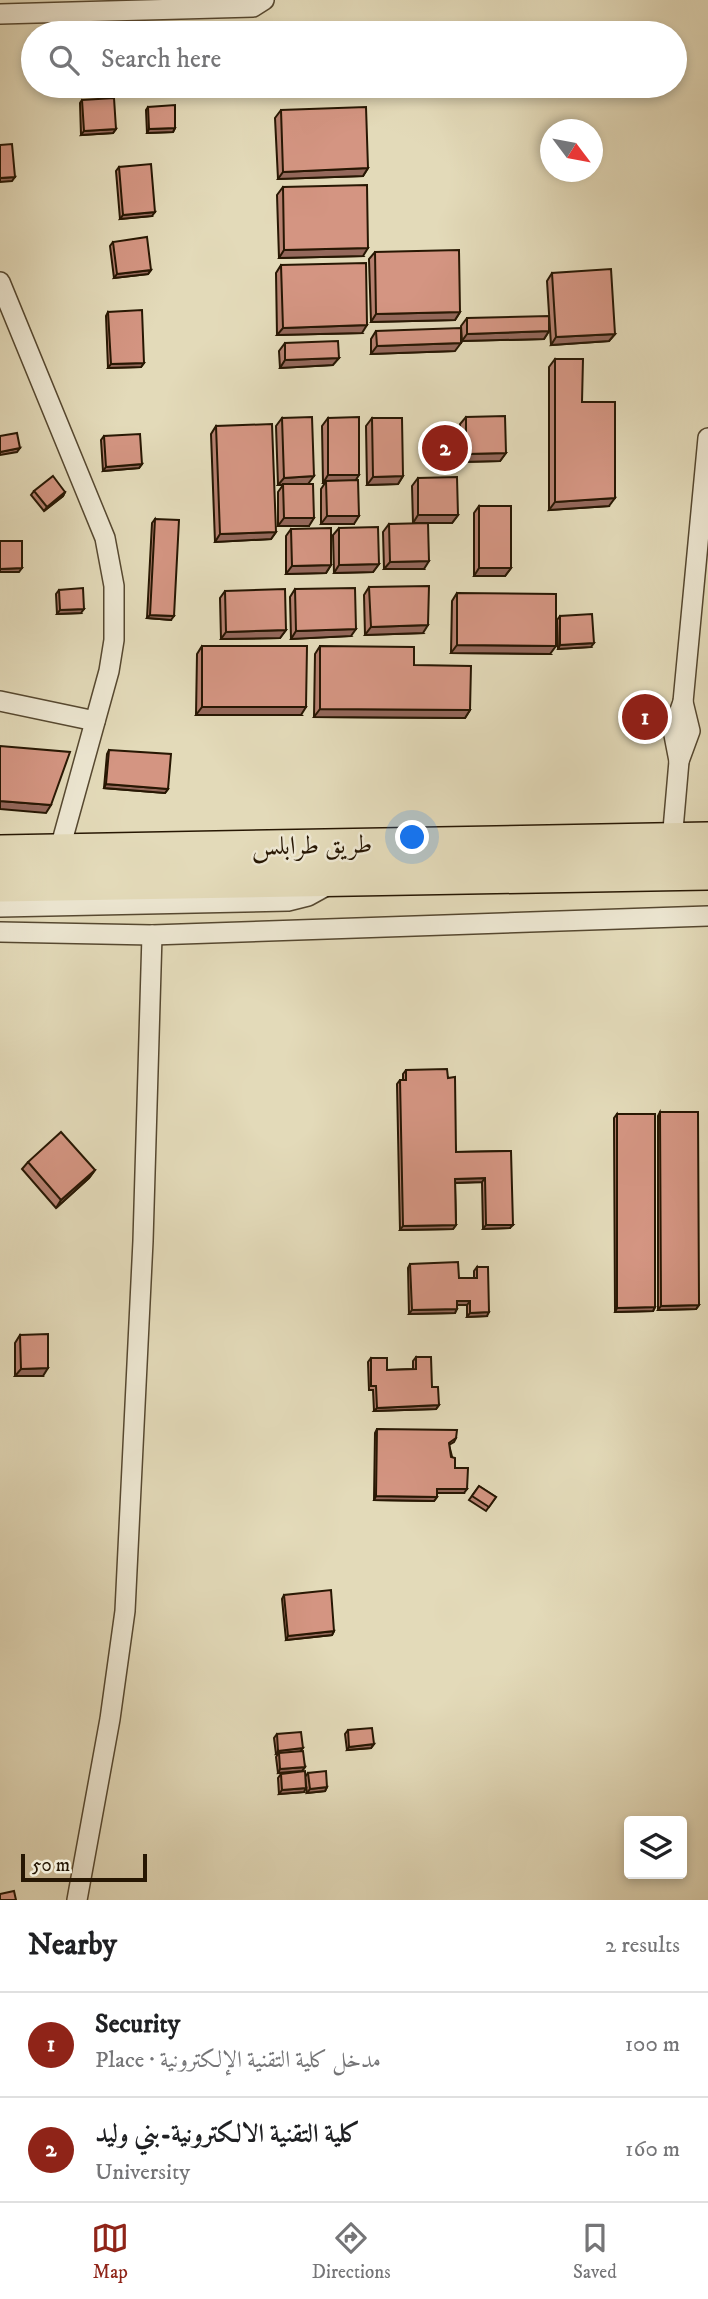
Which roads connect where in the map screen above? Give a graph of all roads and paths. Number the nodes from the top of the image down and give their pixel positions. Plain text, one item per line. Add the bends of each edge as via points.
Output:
1 (264, 0) edge
2 (0, 14) edge
3 (0, 282) edge
4 (708, 438) edge
5 (707, 460) edge
6 (0, 701) edge
7 (95, 721) junction
8 (708, 840) edge
9 (672, 841) junction
10 (59, 852) junction
11 (0, 853) edge
12 (708, 872) edge
13 (337, 878) junction
14 (0, 884) edge
15 (0, 907) edge
16 (708, 916) edge
17 (0, 932) edge
18 (152, 935) junction
19 (77, 1900) edge

1 - 2 street via 253,7
3 - 7 street via 111,560 114,640
4 - 5 street
5 - 9 street via 682,702 690,731 679,761
6 - 7 street
7 - 10 street
8 - 9 highway, طريق طرابلس
9 - 10 highway, طريق طرابلس
10 - 11 highway, طريق طرابلس
12 - 13 highway
13 - 14 highway
13 - 15 street via 318,891 288,901
16 - 18 street
17 - 18 street
18 - 19 street via 141,1310 125,1611

